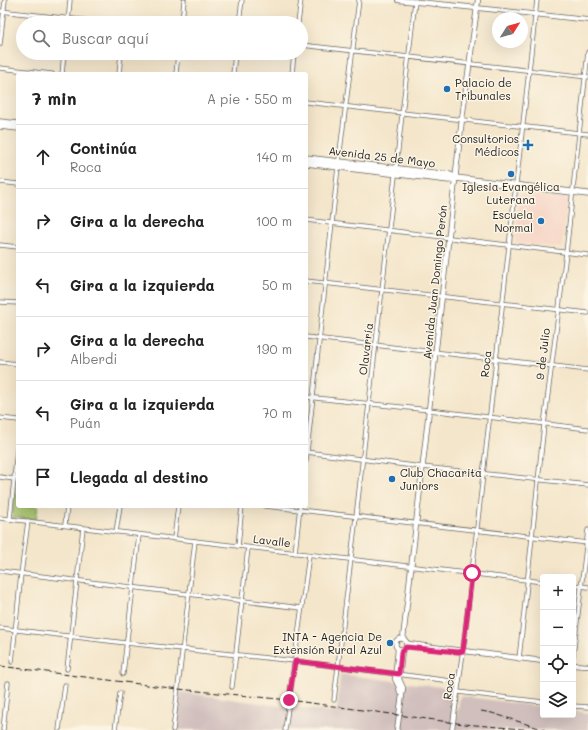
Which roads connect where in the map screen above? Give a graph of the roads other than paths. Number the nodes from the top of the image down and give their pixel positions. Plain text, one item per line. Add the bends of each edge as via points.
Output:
1 (5, 0) edge
2 (70, 0) edge
3 (184, 0) edge
4 (242, 0) edge
5 (301, 0) edge
6 (359, 0) edge
7 (398, 0) edge
8 (478, 0) edge
9 (537, 0) edge
10 (415, 1) edge
11 (477, 8) junction
12 (2, 11) edge
13 (536, 14) junction
14 (49, 16) edge
15 (68, 16) edge
16 (183, 16) edge
17 (240, 16) edge
18 (299, 16) edge
19 (588, 20) edge
20 (0, 44) edge
21 (308, 46) edge
22 (354, 50) junction
23 (588, 52) edge
24 (409, 57) junction
25 (63, 60) edge
26 (120, 60) edge
27 (177, 60) edge
28 (234, 60) edge
29 (293, 60) edge
30 (469, 64) junction
31 (0, 68) edge
32 (529, 70) junction
33 (35, 72) edge
34 (62, 72) edge
35 (119, 72) edge
36 (176, 72) edge
37 (233, 72) edge
38 (292, 72) edge
39 (586, 76) edge
40 (308, 102) edge
41 (346, 106) junction
42 (403, 113) junction
43 (462, 119) junction
44 (0, 122) edge
45 (16, 124) edge
46 (0, 126) edge
47 (523, 126) junction
48 (16, 128) edge
49 (579, 133) junction
50 (588, 134) edge
51 (308, 158) edge
52 (308, 163) edge
53 (339, 164) junction
54 (396, 171) junction
55 (456, 178) junction
56 (0, 182) edge
57 (16, 184) edge
58 (515, 185) junction
59 (572, 192) junction
60 (588, 194) edge
61 (308, 220) edge
62 (333, 223) junction
63 (389, 230) junction
64 (449, 238) junction
65 (0, 245) edge
66 (509, 246) junction
67 (16, 247) edge
68 (566, 253) junction
69 (588, 255) edge
70 (308, 281) edge
71 (326, 283) junction
72 (382, 290) junction
73 (442, 296) junction
74 (0, 302) edge
75 (16, 304) edge
76 (501, 304) junction
77 (558, 310) junction
78 (588, 313) edge
79 (308, 337) edge
80 (320, 338) junction
81 (376, 346) junction
82 (436, 352) junction
83 (495, 359) junction
84 (0, 362) edge
85 (16, 364) edge
86 (551, 365) junction
87 (588, 370) edge
88 (308, 397) edge
89 (313, 398) junction
90 (368, 403) junction
91 (429, 410) junction
92 (489, 417) junction
93 (0, 418) edge
94 (16, 420) edge
95 (544, 425) junction
96 (588, 429) edge
97 (308, 443) edge
98 (308, 452) edge
99 (362, 460) junction
100 (422, 467) junction
101 (482, 473) junction
102 (0, 477) edge
103 (16, 478) edge
104 (538, 480) junction
105 (588, 485) edge
106 (67, 508) edge
107 (120, 508) edge
108 (178, 508) edge
109 (242, 508) edge
110 (279, 508) edge
111 (300, 511) junction
112 (356, 517) junction
113 (0, 518) edge
114 (10, 519) junction
115 (28, 521) junction
116 (415, 524) junction
117 (65, 525) junction
118 (83, 528) junction
119 (476, 530) junction
120 (588, 530) edge
121 (116, 532) junction
122 (139, 535) junction
123 (532, 537) junction
124 (174, 539) junction
125 (195, 541) junction
126 (587, 543) edge
127 (238, 546) junction
128 (248, 548) junction
129 (295, 553) junction
130 (309, 555) junction
131 (350, 560) junction
132 (411, 566) junction
133 (0, 572) edge
134 (472, 573) junction
135 (21, 574) junction
136 (528, 580) junction
137 (77, 581) junction
138 (540, 582) edge
139 (576, 585) edge
140 (581, 586) junction
141 (588, 587) edge
142 (133, 588) junction
143 (189, 594) junction
144 (242, 601) junction
145 (301, 608) junction
146 (0, 628) edge
147 (16, 630) junction
148 (71, 636) junction
149 (403, 640) junction
150 (126, 643) junction
151 (574, 646) edge
152 (402, 648) junction
153 (182, 649) junction
154 (463, 651) junction
155 (236, 654) junction
156 (519, 658) junction
157 (295, 661) junction
158 (540, 661) edge
159 (12, 662) dead end
160 (576, 664) edge
161 (337, 666) junction
162 (588, 666) edge
163 (67, 669) dead end
164 (123, 674) dead end
165 (397, 674) junction
166 (459, 682) junction
167 (8, 683) dead end
168 (64, 685) dead end
169 (232, 687) dead end
170 (458, 692) junction
171 (120, 693) dead end
172 (334, 700) dead end
173 (540, 702) edge
174 (576, 706) edge
175 (588, 708) edge
176 (3, 730) edge
177 (59, 730) edge
178 (115, 730) edge
179 (173, 730) edge
180 (285, 730) edge
181 (398, 730) edge
182 (452, 730) edge

1 - 12 street
2 - 15 street
3 - 16 street
4 - 17 street
5 - 18 street
6 - 22 street
7 - 10 main road
8 - 11 main road, Avenida Juan Domingo Perón
9 - 13 street, Roca
10 - 11 main road
10 - 24 street, Olavarría
11 - 13 street
11 - 30 main road, Avenida Juan Domingo Perón
12 - 14 street
12 - 20 street
13 - 19 street
13 - 32 street, Roca
21 - 22 street
22 - 24 street
22 - 41 street
23 - 39 street, 9 de Julio
24 - 30 street
24 - 42 street, Olavarría
25 - 34 street
26 - 35 street
27 - 36 street
28 - 37 street
29 - 38 street
30 - 32 street
30 - 43 main road, Avenida Juan Domingo Perón
31 - 33 street
32 - 39 street
32 - 47 street, Roca
39 - 49 street, 9 de Julio
40 - 41 street
41 - 42 street
41 - 53 street
42 - 43 street
42 - 54 street, Olavarría
43 - 47 street
43 - 55 main road, Avenida Juan Domingo Perón
44 - 45 main road
46 - 48 main road
47 - 49 street
47 - 58 street, Roca
49 - 50 street
49 - 59 street, 9 de Julio
51 - 53 main road, Avenida 25 de Mayo
52 - 53 main road, Avenida 25 de Mayo
53 - 54 main road, Avenida 25 de Mayo
53 - 62 street
54 - 55 main road, Avenida 25 de Mayo via 450,175
54 - 63 street, Olavarría
55 - 58 main road, Avenida 25 de Mayo
55 - 64 main road, Avenida Juan Domingo Perón
56 - 57 street
58 - 59 main road, Avenida 25 de Mayo
58 - 66 street, Roca
59 - 60 main road, Avenida 25 de Mayo
59 - 68 street, 9 de Julio
61 - 62 street
62 - 63 street
62 - 71 street
63 - 64 street
63 - 72 street, Olavarría
64 - 66 street
64 - 73 main road, Avenida Juan Domingo Perón
65 - 67 street
66 - 68 street
66 - 76 street, Roca
68 - 69 street
68 - 77 street, 9 de Julio
70 - 71 street
71 - 72 street
71 - 80 street
72 - 73 street
72 - 81 street, Olavarría
73 - 76 street
73 - 82 main road, Avenida Juan Domingo Perón
74 - 75 street
76 - 77 street
76 - 83 street, Roca
77 - 78 street
77 - 86 street, 9 de Julio
79 - 80 street
80 - 81 street
80 - 89 street
81 - 82 street
81 - 90 street, Olavarría
82 - 83 street
82 - 91 main road, Avenida Juan Domingo Perón
83 - 86 street
83 - 92 street, Roca
84 - 85 street
86 - 87 street
86 - 95 street, 9 de Julio
88 - 89 street
89 - 90 street
89 - 97 street
90 - 91 street
90 - 99 street, Olavarría
91 - 92 street
91 - 100 main road, Avenida Juan Domingo Perón
92 - 95 street
92 - 101 street, Roca
93 - 94 street
95 - 96 street
95 - 104 street, 9 de Julio
98 - 99 street
99 - 100 street
99 - 112 street, Olavarría
100 - 101 street
100 - 116 main road, Avenida Juan Domingo Perón
101 - 104 street
101 - 119 street, Roca
102 - 103 street
103 - 114 street
104 - 105 street
104 - 123 street, 9 de Julio
106 - 117 street
107 - 121 street
108 - 124 street
109 - 127 street
110 - 111 street
111 - 112 street
111 - 129 street
112 - 116 street
112 - 131 street, Olavarría
113 - 114 street, Lavalle
114 - 115 street, Lavalle
115 - 117 street, Lavalle
115 - 135 street
116 - 119 street
116 - 132 main road, Avenida Juan Domingo Perón
117 - 118 street, Lavalle
118 - 121 street, Lavalle
118 - 137 street
119 - 123 street
119 - 134 street, Roca
120 - 126 street
121 - 122 street, Lavalle
122 - 124 street, Lavalle
122 - 142 street
123 - 126 street
123 - 136 street, 9 de Julio
124 - 125 street, Lavalle
125 - 127 street, Lavalle
125 - 143 street
126 - 140 street
127 - 128 street, Lavalle
128 - 129 street, Lavalle
128 - 144 street
129 - 130 street, Lavalle
130 - 131 street, Lavalle
130 - 145 street
131 - 132 street, Lavalle
131 - 161 street, Olavarría
132 - 134 street, Lavalle
132 - 149 main road, Avenida Juan Domingo Perón
133 - 135 street
134 - 136 street, Lavalle
134 - 154 street, Roca
135 - 137 street
135 - 147 street
136 - 138 street, Lavalle
136 - 156 street, 9 de Julio
137 - 142 street
137 - 148 street
139 - 140 street
140 - 141 street
140 - 151 street
142 - 143 street
142 - 150 street
143 - 144 street
143 - 153 street
144 - 145 street
144 - 155 street
145 - 157 street
146 - 147 street
147 - 148 street
147 - 159 street
148 - 150 street
148 - 163 street
149 - 152 main road, Avenida Juan Domingo Perón
149 - 152 main road, Avenida Juan Domingo Perón via 396,642 396,646
149 - 154 main road via 409,644
150 - 153 street
150 - 164 street
152 - 154 main road
152 - 165 main road, Avenida Juan Domingo Perón
153 - 155 street
153 - 179 street
154 - 156 main road
154 - 166 street, Roca
155 - 157 street
155 - 169 street
156 - 158 main road
157 - 161 street
157 - 180 street
160 - 162 main road
161 - 165 street
161 - 172 street, Olavarría
165 - 166 street
165 - 181 main road, Avenida Juan Domingo Perón via 403,688
166 - 170 street, Roca
167 - 176 street
168 - 177 street
170 - 173 street
170 - 182 street, Roca
171 - 178 street
174 - 175 street

